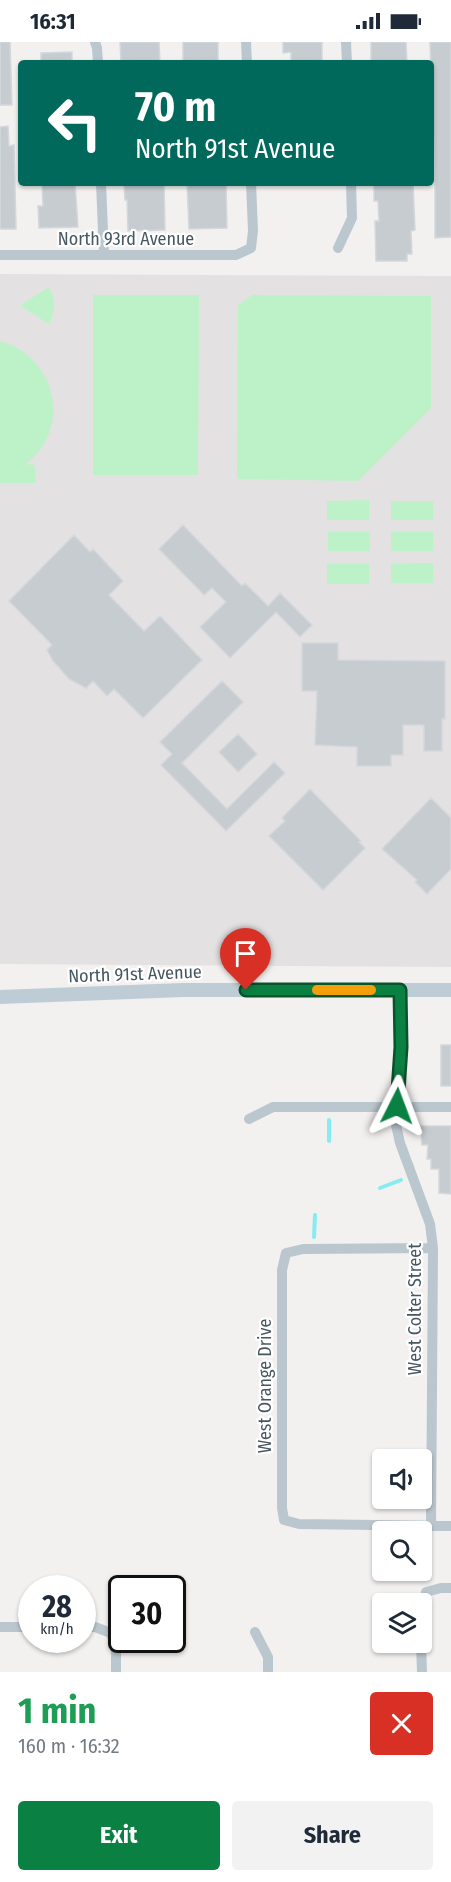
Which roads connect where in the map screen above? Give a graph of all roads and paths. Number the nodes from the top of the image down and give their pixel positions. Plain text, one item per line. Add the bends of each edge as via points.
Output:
1 (95, 42) edge
2 (246, 42) edge
3 (346, 42) edge
4 (98, 60) edge
5 (247, 60) edge
6 (347, 60) edge
7 (102, 186) edge
8 (251, 186) edge
9 (351, 186) edge
10 (338, 248) dead end
11 (0, 255) edge
12 (104, 255) junction
13 (400, 990) junction
14 (451, 990) edge
15 (0, 996) edge
16 (397, 1106) junction
17 (451, 1107) edge
18 (249, 1119) dead end
19 (433, 1248) junction
20 (431, 1521) edge
21 (372, 1525) edge
22 (432, 1526) edge
23 (451, 1526) edge
24 (451, 1588) edge
25 (426, 1593) edge
26 (0, 1627) edge
27 (18, 1627) edge
28 (96, 1628) edge
29 (255, 1632) dead end
30 (422, 1653) edge
31 (116, 1672) edge
32 (268, 1672) edge
33 (422, 1672) edge

1 - 4 street
2 - 5 street
3 - 6 street
7 - 12 street
8 - 12 street, North 93rd Avenue via 250,248 236,255
9 - 10 street via 352,218
11 - 12 street, North 93rd Avenue
13 - 14 main road, North 91st Avenue
13 - 15 main road, North 91st Avenue via 172,990
13 - 16 street, West Colter Street
16 - 17 street
16 - 18 street via 273,1107
16 - 19 street, West Colter Street via 400,1143 430,1224
19 - 20 street, West Colter Street
19 - 21 street, West Orange Drive via 303,1249 286,1253 282,1270 284,1520 299,1524
22 - 23 street
24 - 25 street
26 - 27 street
28 - 31 street via 111,1633 116,1648
29 - 32 street via 268,1656
30 - 33 street

